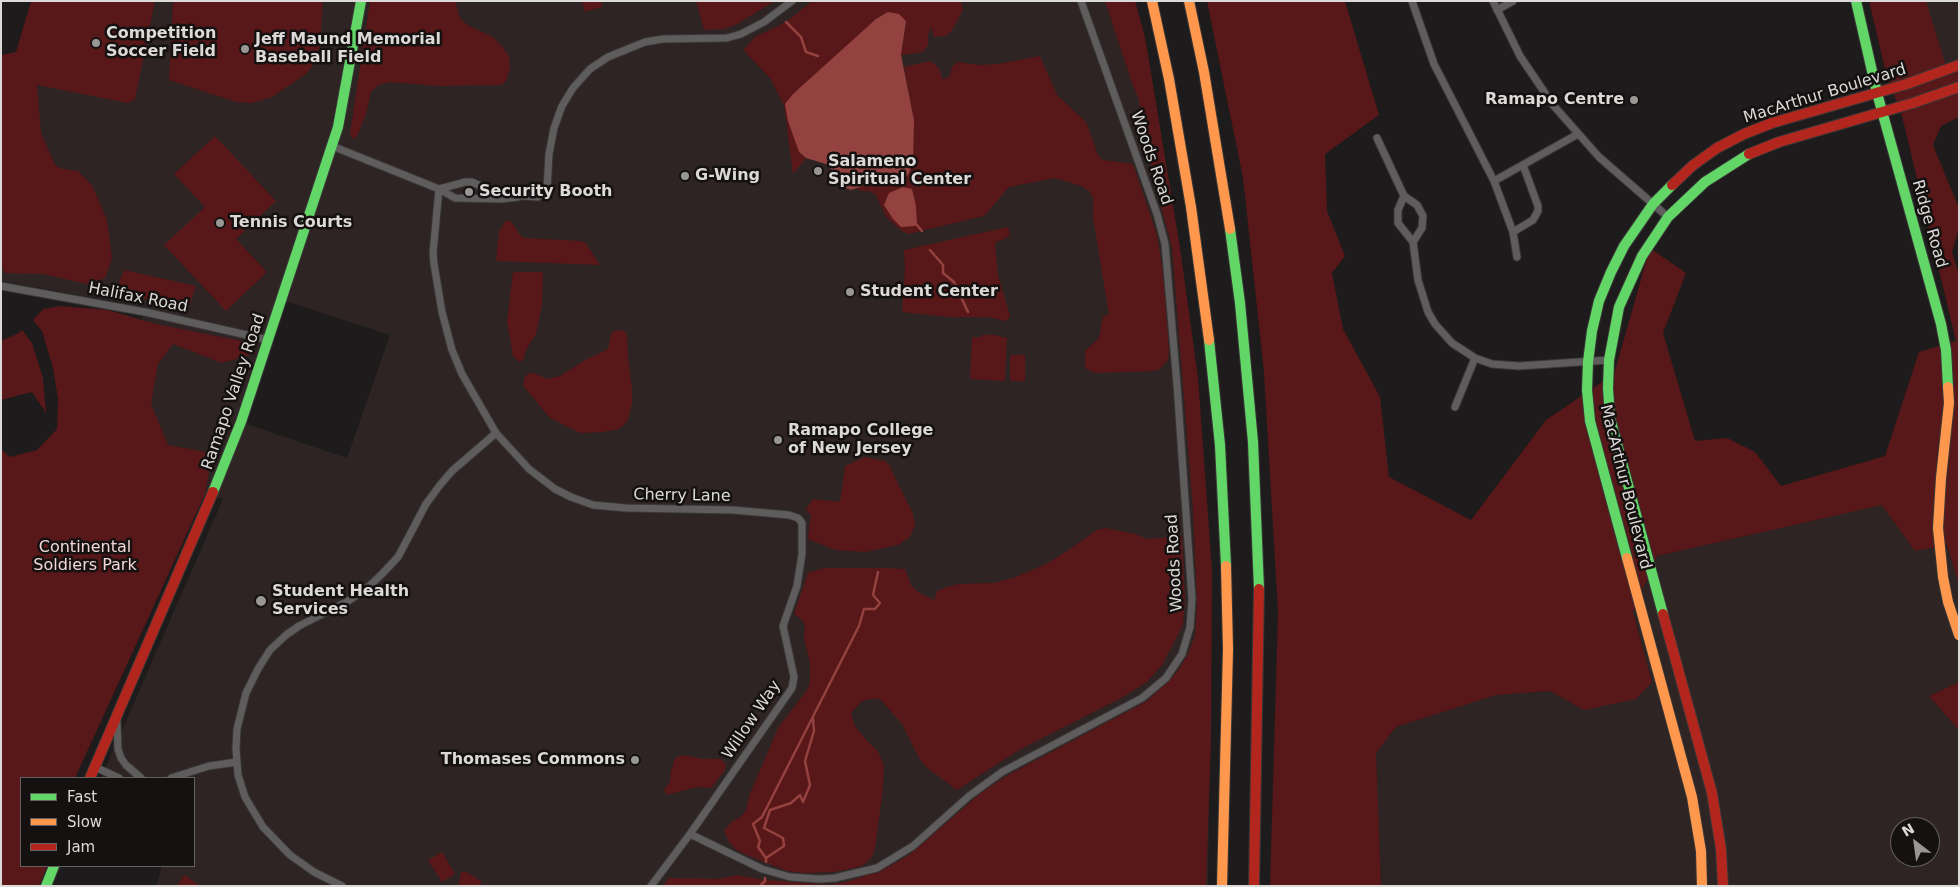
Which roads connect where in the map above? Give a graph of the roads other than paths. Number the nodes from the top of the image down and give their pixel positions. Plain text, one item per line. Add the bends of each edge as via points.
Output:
1 (361, 1) edge
2 (792, 1) edge
3 (1081, 1) edge
4 (1152, 1) edge
5 (1189, 1) edge
6 (1412, 1) edge
7 (1493, 1) edge
8 (1513, 1) edge
9 (1856, 1) edge
10 (1497, 10) junction
11 (1959, 64) edge
12 (1959, 87) edge
13 (1876, 93) junction
14 (1882, 113) junction
15 (1578, 134) junction
16 (1377, 138) dead end
17 (332, 146) junction
18 (1523, 165) junction
19 (1494, 181) junction
20 (439, 189) junction
21 (522, 196) junction
22 (1404, 196) junction
23 (1653, 204) junction
24 (1668, 217) junction
25 (1513, 232) junction
26 (1413, 242) junction
27 (1517, 257) dead end
28 (1, 286) edge
29 (269, 340) junction
30 (1475, 358) junction
31 (1609, 360) junction
32 (1588, 362) junction
33 (1455, 407) dead end
34 (496, 434) junction
35 (789, 610) joint
36 (1959, 635) edge
37 (116, 717) junction
38 (237, 762) junction
39 (95, 767) junction
40 (90, 777) edge
41 (117, 777) edge
42 (140, 777) edge
43 (174, 777) edge
44 (690, 834) junction
45 (54, 867) edge
46 (46, 886) edge
47 (342, 886) edge
48 (651, 886) edge
49 (1222, 886) edge
50 (1254, 886) edge
51 (1702, 886) edge
52 (1723, 886) edge

1 - 17 main road, Ramapo Valley Road
2 - 21 street via 741,34 727,38 645,42 608,57 590,69 562,106 554,128 547,189 538,197
3 - 44 street, Woods Road via 1165,244 1192,599 1190,626 1182,654 1166,678 1142,698 1002,772 968,796 913,846 877,868 820,880 790,877 762,869
4 - 49 main road via 1191,207 1220,445 1228,649
5 - 50 main road via 1233,247 1253,442 1260,583
6 - 19 street via 1434,64
7 - 10 street
8 - 10 street
9 - 13 main road, Ridge Road
10 - 15 street via 1534,77
11 - 13 main road, MacArthur Boulevard
12 - 14 main road, MacArthur Boulevard
13 - 14 main road, Ridge Road
13 - 23 main road, MacArthur Boulevard via 1744,134 1692,166
14 - 24 main road, MacArthur Boulevard via 1752,152 1705,182
14 - 36 main road, Ridge Road via 1946,350 1949,403 1938,528 1943,577
15 - 18 street
15 - 23 street
16 - 22 street
17 - 20 street
17 - 29 main road, Ramapo Valley Road
18 - 19 street
18 - 25 street via 1538,211 1533,220
19 - 25 street
20 - 21 street via 455,198 508,199
20 - 21 street via 472,182 490,191
20 - 34 street via 433,253 442,312 462,374
22 - 26 street via 1397,217 1401,229
22 - 26 street via 1417,205 1423,216 1422,228
23 - 24 street
23 - 32 main road, MacArthur Boulevard via 1624,246 1611,272 1599,302
24 - 31 main road, MacArthur Boulevard via 1629,280 1619,307
25 - 27 street
26 - 30 street via 1418,280 1428,312 1452,343
28 - 29 street, Halifax Road via 145,312
29 - 37 main road, Ramapo Valley Road via 202,521
30 - 32 street via 1492,364 1519,366
30 - 33 street
31 - 32 street
31 - 52 main road, MacArthur Boulevard via 1610,418 1712,793
32 - 51 main road, MacArthur Boulevard via 1590,421 1692,797 1701,851
34 - 35 street, Cherry Lane via 540,479 571,498 593,505 734,510 798,518 803,528 802,554
34 - 38 street via 440,484 398,557 382,574 365,590 299,626 270,650 246,693 240,712
35 - 44 street, Willow Way via 783,626 794,677 792,688
37 - 39 main road, Ramapo Valley Road
37 - 42 street via 121,758
38 - 43 street via 195,769
38 - 47 street via 245,797 272,838 302,864
39 - 40 main road, Ramapo Valley Road
39 - 41 street
44 - 48 street, Willow Way
45 - 46 main road

